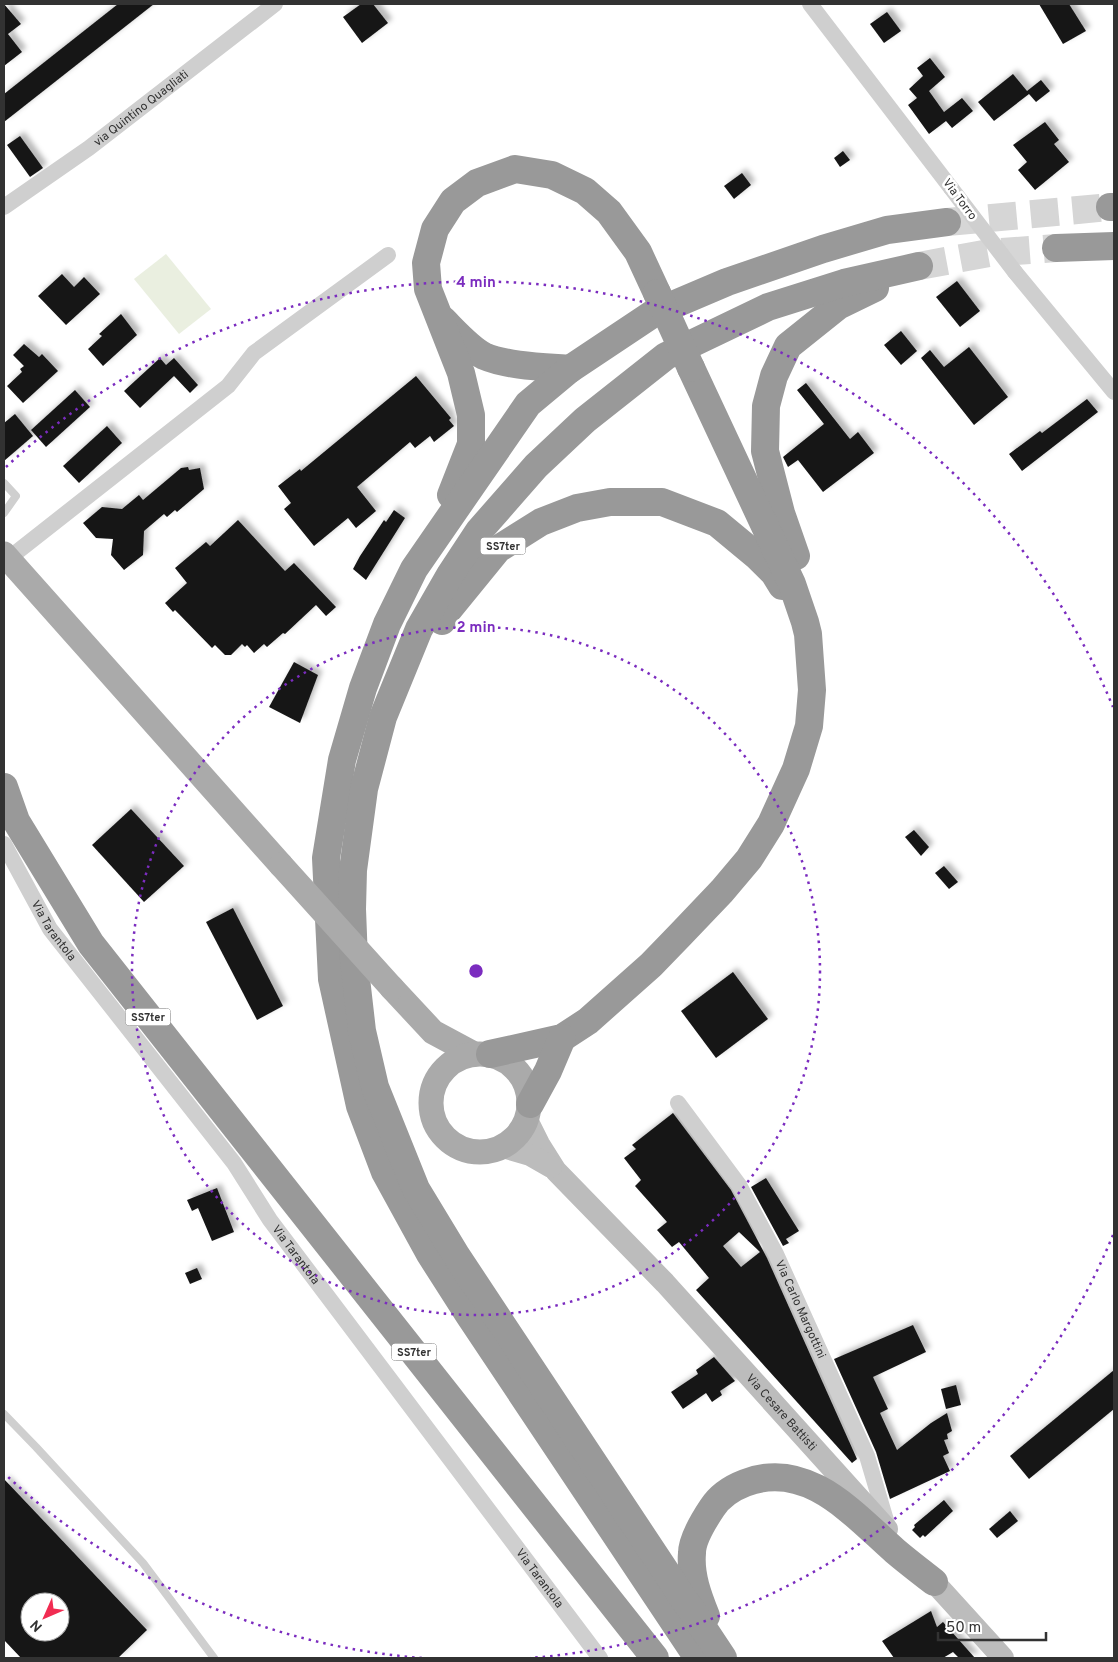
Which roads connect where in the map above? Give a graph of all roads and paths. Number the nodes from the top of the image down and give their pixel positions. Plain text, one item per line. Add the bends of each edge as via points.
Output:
1 (275, 4) edge
2 (810, 4) edge
3 (4, 208) edge
4 (946, 222) tunnel mouth
5 (1114, 246) edge
6 (1056, 248) tunnel mouth
7 (388, 255) dead end
8 (437, 313) junction
9 (570, 369) junction
10 (1114, 392) edge
11 (4, 483) edge
12 (4, 513) edge
13 (430, 544) junction
14 (6, 556) edge
15 (805, 622) junction
16 (4, 787) edge
17 (4, 844) edge
18 (353, 870) junction
19 (432, 1032) junction
20 (562, 1038) junction
21 (482, 1054) junction
22 (440, 1075) junction
23 (678, 1103) dead end
24 (528, 1112) junction
25 (503, 1147) junction
26 (556, 1170) junction
27 (4, 1414) edge
28 (890, 1533) junction
29 (934, 1582) junction
30 (214, 1658) edge
31 (600, 1658) edge
32 (656, 1658) edge
33 (698, 1658) edge
34 (723, 1658) edge
35 (730, 1658) edge
36 (1003, 1658) edge

1 - 3 street, via Quintino Quagliati via 90,148
2 - 10 street, Via Torro, bridge via 1015,272
4 - 9 highway via 887,230 727,282 654,313
5 - 6 highway
7 - 14 street via 254,354 228,386
8 - 9 highway via 460,337 484,355 519,364
8 - 13 highway via 461,373 471,415 471,444
8 - 15 highway, bridge via 428,289 426,263 435,228 453,201 477,183 515,169 552,175 585,191 609,212 638,252 792,584
9 - 13 highway via 528,404
11 - 12 lane via 16,496
13 - 33 highway via 387,624 363,688 342,760 326,858 332,979 360,1106 385,1172 430,1254
14 - 19 main road, bridge
15 - 18 highway, SS7ter via 774,574 717,522 662,502 610,502 577,508 541,522 498,549 444,614 404,713
15 - 18 highway via 800,568 765,452 766,406 774,376 788,346 838,306 919,266 844,283 768,306 666,356 585,420 536,466 479,531 419,629 383,717 364,789
15 - 20 highway via 812,690 809,726 796,769 770,824 749,859 728,885 651,965 588,1021
16 - 32 highway, SS7ter via 16,820 91,944
17 - 31 street, Via Tarantola via 50,929 234,1163 270,1220
18 - 34 highway via 354,961 362,1031 375,1087 416,1189 456,1255
19 - 21 main road
19 - 22 main road
20 - 21 highway
20 - 24 highway
21 - 22 main road via 454,1060
21 - 24 main road via 506,1061 519,1072 528,1087
22 - 25 main road via 433,1089 431,1106 443,1135 456,1146 471,1151 488,1152
23 - 28 street, Via Carlo Margottini via 738,1185 776,1254 867,1456
24 - 25 main road via 517,1136
24 - 26 main road, Via Cesare Battisti via 539,1144
25 - 26 main road, Via Cesare Battisti via 530,1155
26 - 28 main road, Via Cesare Battisti via 665,1283
27 - 30 lane via 142,1563
28 - 29 main road, Via Cesare Battisti
29 - 35 highway via 852,1511 822,1490 789,1478 760,1477 736,1487 715,1503 701,1524 692,1552 695,1587 707,1621
29 - 36 main road, Via Cesare Battisti

